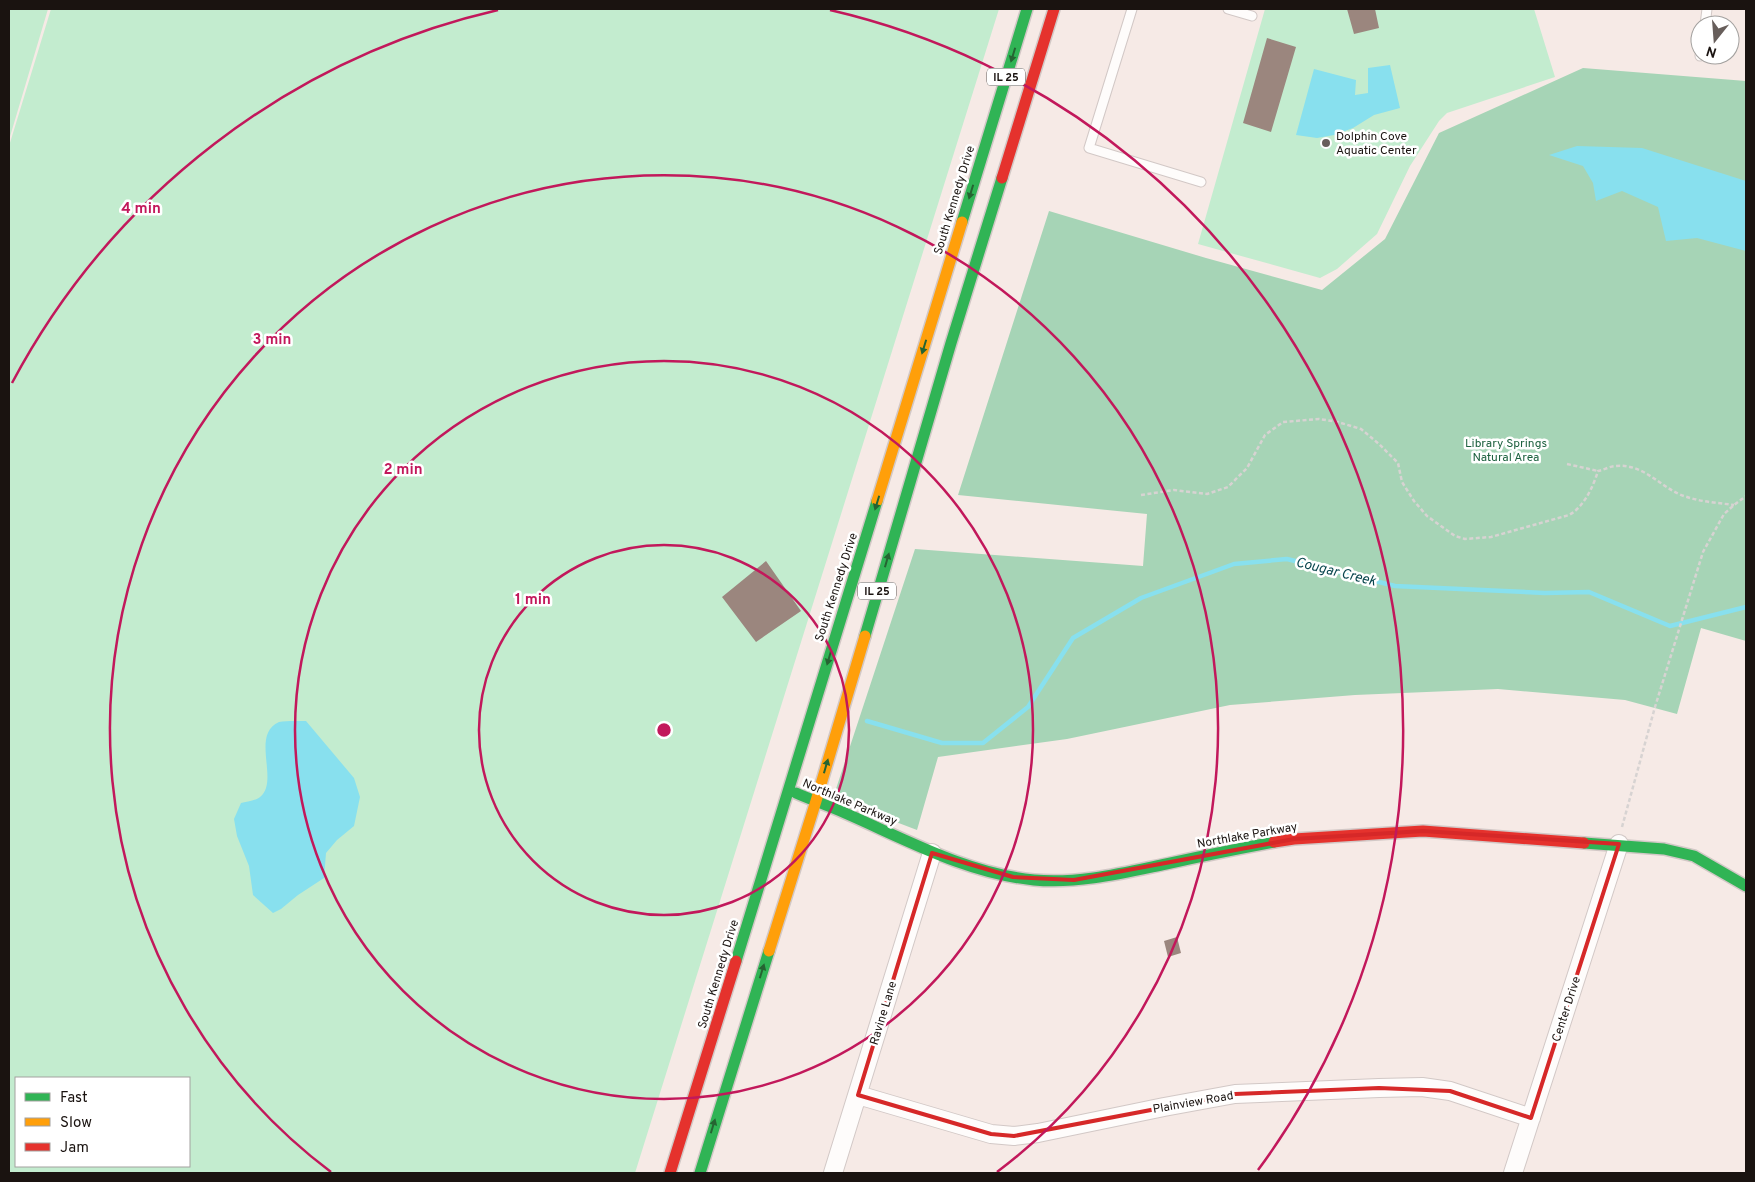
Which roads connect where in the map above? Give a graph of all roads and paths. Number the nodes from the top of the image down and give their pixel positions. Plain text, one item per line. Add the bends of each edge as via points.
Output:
1 (1027, 9) edge
2 (1054, 9) edge
3 (1132, 9) edge
4 (1228, 9) edge
5 (1252, 16) dead end
6 (1201, 182) dead end
7 (1566, 464) dead end
8 (1598, 471) junction
9 (1141, 495) dead end
10 (1746, 496) edge
11 (1734, 505) junction
12 (789, 790) junction
13 (816, 801) junction
14 (1619, 844) junction
15 (932, 853) junction
16 (1746, 886) edge
17 (858, 1095) junction
18 (1531, 1118) junction
19 (670, 1173) edge
20 (700, 1173) edge
21 (833, 1173) edge
22 (1513, 1173) edge

1 -> 12 main road, South Kennedy Drive / IL 25
13 -> 2 main road, IL 25 via 951,343
3 - 6 lane via 1089,148
4 - 5 lane
7 - 8 path
8 - 9 path via 1579,510 1570,515 1491,537 1465,538 1455,536 1427,516 1402,482 1398,463 1379,444 1360,429 1319,419 1283,422 1265,435 1248,468 1228,487 1207,494 1174,490
8 - 11 path via 1616,466 1634,467 1651,475 1666,488 1687,497
10 - 11 path
11 - 14 path via 1724,514 1703,552 1634,779
12 - 13 main road, Northlake Parkway
12 - 19 main road, South Kennedy Drive / IL 25
13 - 15 main road, Northlake Parkway
20 -> 13 main road, IL 25
14 - 15 main road, Northlake Parkway via 1413,831 1294,839 1110,876 1064,880 1012,877
14 - 16 main road, Northlake Parkway via 1694,856
14 - 18 street, Center Drive
15 - 17 street, Ravine Lane
17 - 18 street, Plainview Road via 991,1134 1014,1136 1235,1094 1378,1088 1422,1087 1450,1091
17 - 21 street, Ravine Lane
18 - 22 street, Center Drive

